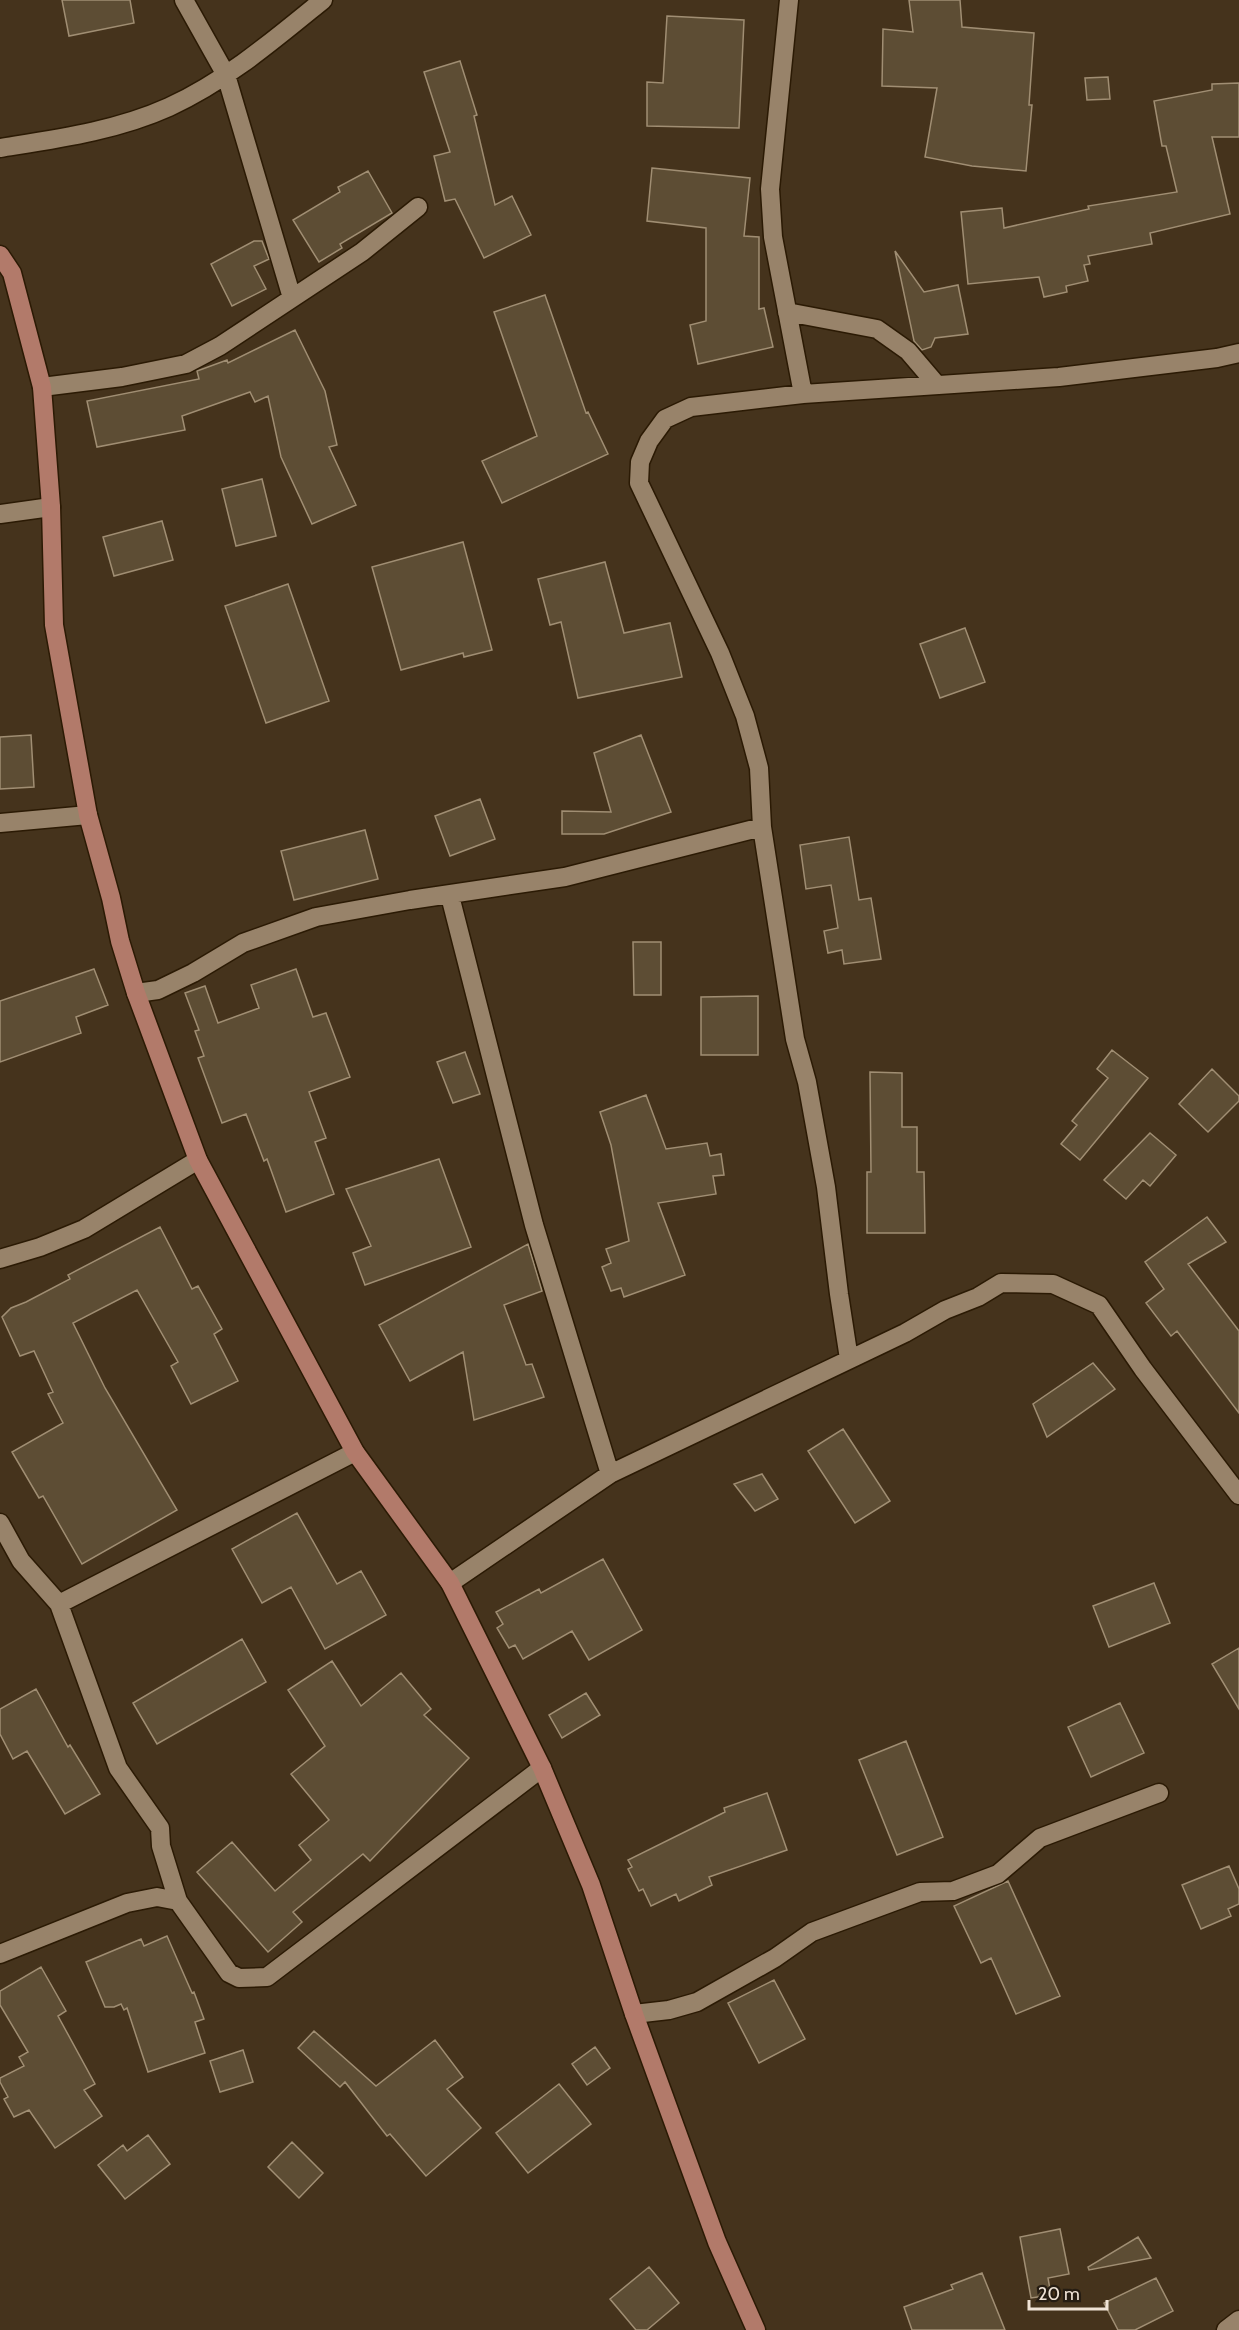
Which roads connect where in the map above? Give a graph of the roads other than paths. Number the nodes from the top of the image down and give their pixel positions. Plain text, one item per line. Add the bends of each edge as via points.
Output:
1 (184, 0) edge
2 (322, 0) edge
3 (789, 0) edge
4 (226, 75) junction
5 (0, 148) edge
6 (418, 207) dead end
7 (0, 255) edge
8 (292, 298) junction
9 (787, 312) junction
10 (1239, 353) edge
11 (936, 385) junction
12 (42, 387) junction
13 (803, 394) junction
14 (51, 507) junction
15 (0, 514) edge
16 (88, 815) junction
17 (0, 823) edge
18 (762, 827) junction
19 (450, 896) junction
20 (136, 993) junction
21 (198, 1160) junction
22 (0, 1259) edge
23 (849, 1359) junction
24 (355, 1452) junction
25 (610, 1474) junction
26 (1239, 1495) edge
27 (0, 1523) edge
28 (450, 1583) junction
29 (59, 1604) junction
30 (542, 1768) junction
31 (1159, 1793) dead end
32 (178, 1901) junction
33 (0, 1954) edge
34 (634, 2013) junction
35 (1239, 2320) edge
36 (756, 2330) edge
37 (1226, 2330) edge

1 - 4 street
2 - 4 street
3 - 9 street via 770,189 773,237
4 - 5 street via 168,107 120,124
4 - 8 street
6 - 8 street via 362,252
7 - 12 street via 12,273
8 - 12 street via 186,364 122,378
9 - 11 street via 877,329 908,351
9 - 13 street
10 - 11 street via 1059,377
11 - 13 street
12 - 14 street
13 - 18 street via 691,407 665,419 640,462 639,483 720,653 745,716 759,768
14 - 15 street
14 - 16 street via 54,625
16 - 17 street
16 - 20 street
18 - 19 street via 565,877
18 - 23 street via 795,1039 822,1164
19 - 20 street via 354,909 307,920 243,943 158,990
19 - 25 street via 534,1225
20 - 21 street
21 - 22 street via 84,1229
21 - 24 street
23 - 25 street
23 - 26 street via 1001,1283 1053,1284 1099,1305
24 - 28 street
24 - 29 street
25 - 28 street
27 - 29 street via 21,1561
28 - 30 street
29 - 32 street via 118,1768 160,1828 161,1846
30 - 32 street via 267,1977 239,1978 229,1973
30 - 34 street via 591,1885
31 - 34 street via 1040,1838 998,1874 953,1891 920,1892 812,1932 697,2002 669,2010
32 - 33 street via 157,1897 127,1903
34 - 36 street via 717,2242
35 - 37 street

